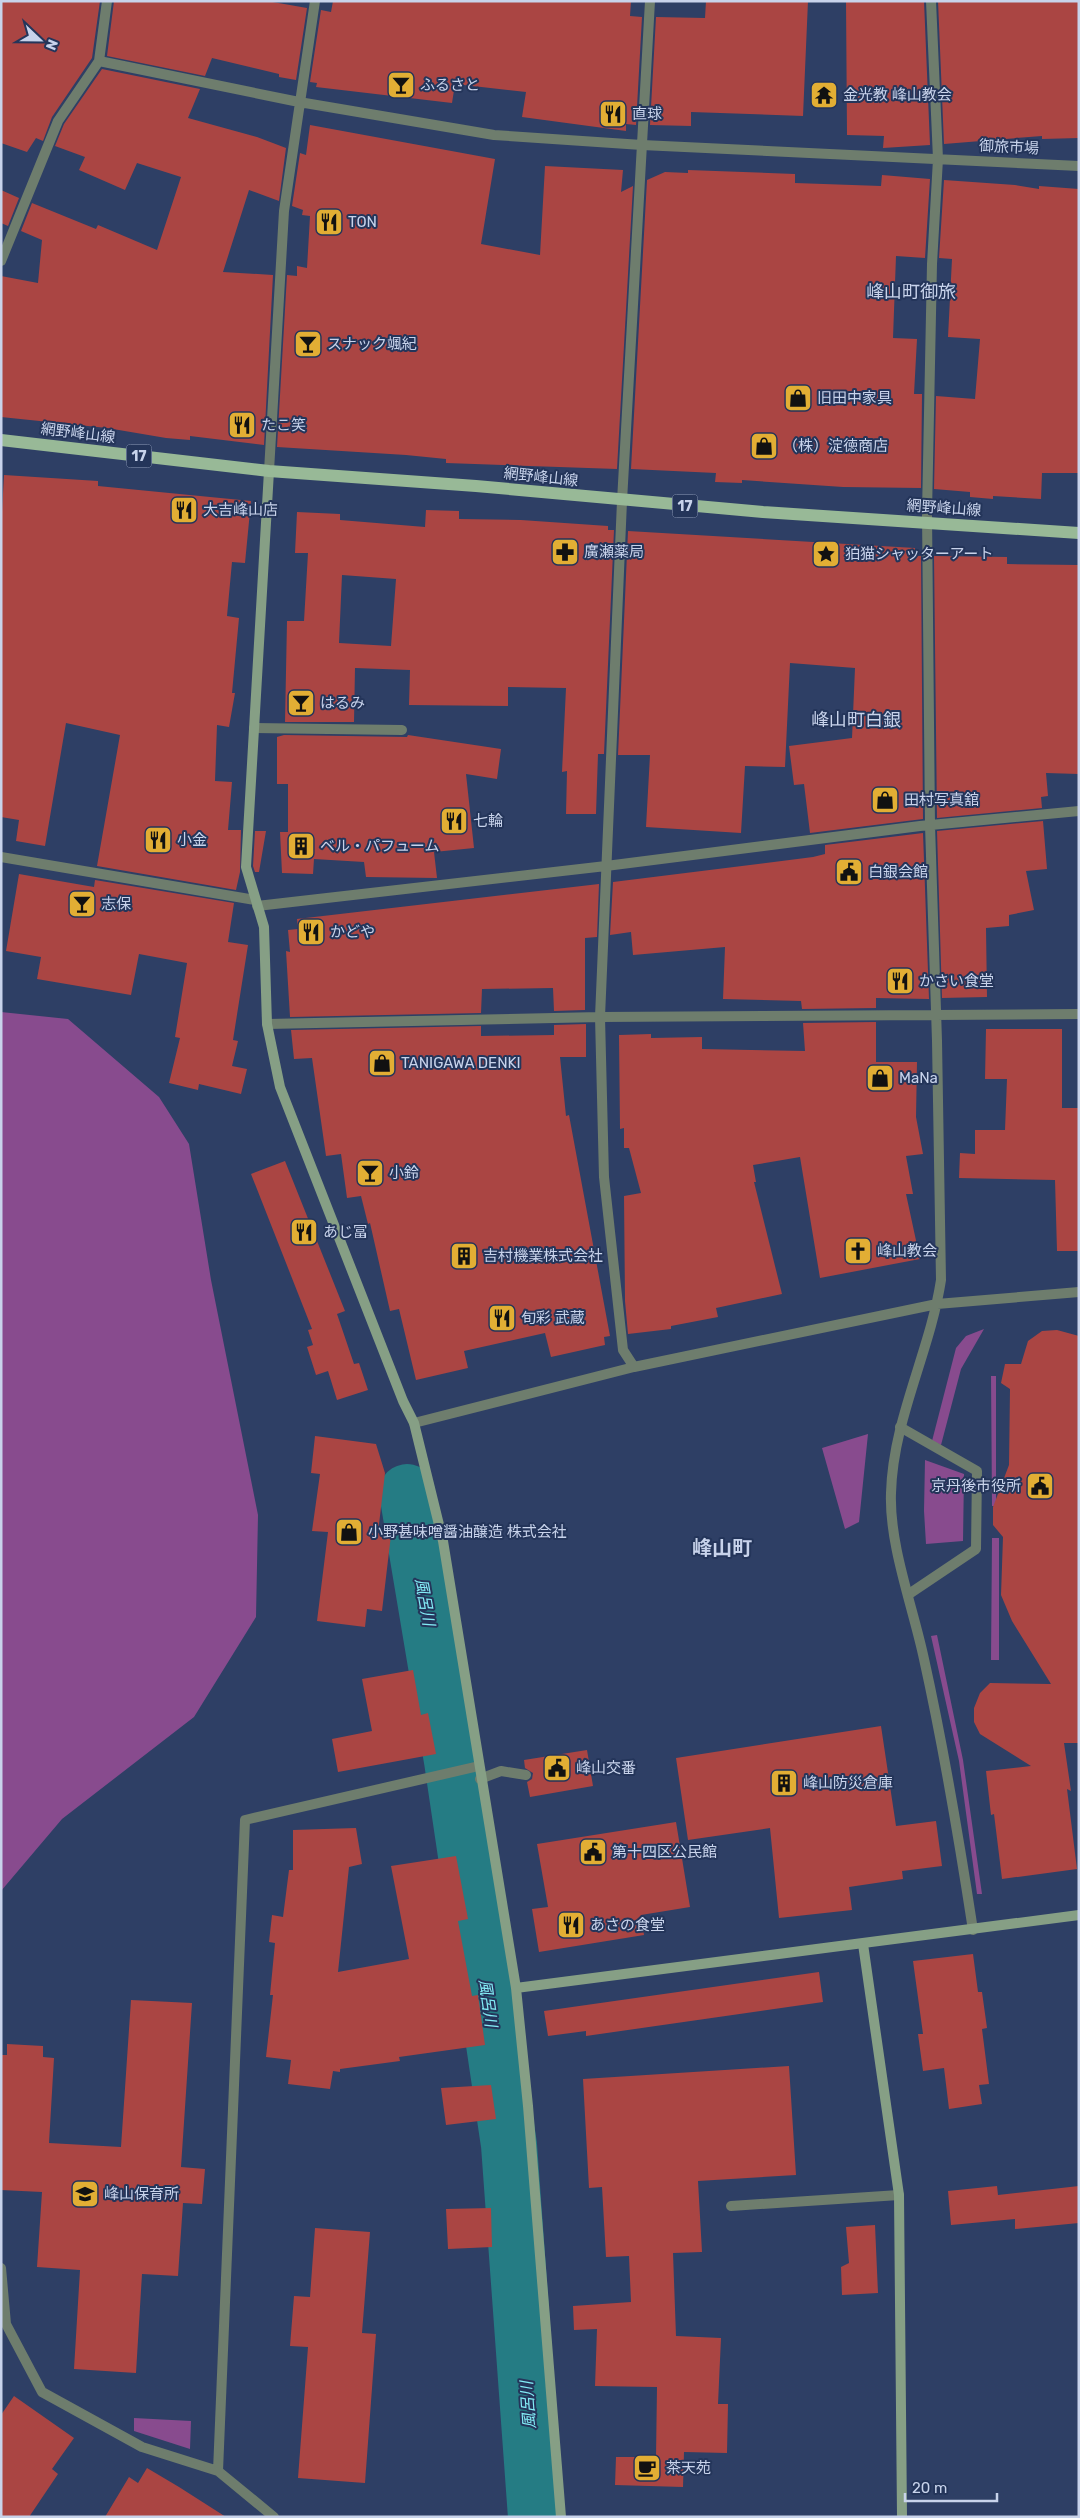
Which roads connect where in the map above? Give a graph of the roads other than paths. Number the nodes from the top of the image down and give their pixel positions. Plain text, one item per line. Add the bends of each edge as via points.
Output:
1 (107, 1) edge
2 (314, 1) edge
3 (650, 1) edge
4 (931, 1) edge
5 (99, 62) junction
6 (299, 102) junction
7 (642, 145) junction
8 (938, 159) junction
9 (1079, 166) edge
10 (1, 261) edge
11 (1, 440) edge
12 (273, 471) junction
13 (622, 501) junction
14 (928, 523) junction
15 (1079, 533) edge
16 (254, 728) junction
17 (402, 730) dead end
18 (1079, 811) edge
19 (930, 825) junction
20 (1, 857) edge
21 (606, 866) junction
22 (256, 903) junction
23 (1079, 1014) edge
24 (937, 1015) junction
25 (600, 1018) junction
26 (267, 1024) junction
27 (1079, 1292) edge
28 (937, 1304) junction
29 (634, 1368) junction
30 (414, 1423) junction
31 (900, 1427) junction
32 (909, 1594) junction
33 (479, 1766) junction
34 (526, 1775) dead end
35 (480, 1778) junction
36 (1079, 1915) edge
37 (973, 1930) junction
38 (863, 1944) junction
39 (516, 1988) junction
40 (899, 2195) junction
41 (731, 2206) dead end
42 (1, 2268) edge
43 (218, 2471) junction
44 (274, 2517) edge
45 (561, 2517) edge
46 (902, 2517) edge

1 - 5 street
2 - 6 street
3 - 7 street
4 - 8 street
5 - 6 street, 御旅市場
5 - 10 street via 58,121
6 - 7 street, 御旅市場 via 494,135
6 - 12 street via 284,211
7 - 8 street, 御旅市場
7 - 13 street
8 - 9 street, 御旅市場
8 - 14 street via 932,264
11 - 12 main road, 網野峰山線 / 17
12 - 13 main road, 網野峰山線 / 17
12 - 16 street
13 - 14 main road, 網野峰山線 / 17
13 - 21 street
14 - 15 main road, 網野峰山線 / 17
14 - 19 street
16 - 17 street
16 - 22 street via 246,867
18 - 19 street
19 - 21 street
19 - 24 street
20 - 22 street
21 - 22 street
21 - 25 street
22 - 26 street via 264,927
23 - 24 street
24 - 25 street
24 - 28 street via 941,1280
25 - 26 street
25 - 29 street via 604,1177 623,1350
26 - 30 street via 280,1087
27 - 28 street
28 - 29 street
28 - 31 street
29 - 30 street
30 - 33 street via 443,1541
31 - 32 street via 891,1492 893,1529
31 - 32 street via 977,1471 976,1549
32 - 37 street via 956,1816
33 - 35 street
33 - 43 street via 245,1820
34 - 35 street via 501,1771
35 - 39 street
36 - 37 street
37 - 38 street
38 - 39 street
38 - 40 street
39 - 45 street
40 - 41 street
40 - 46 street
42 - 43 street via 6,2324 42,2392 142,2447
43 - 44 street

